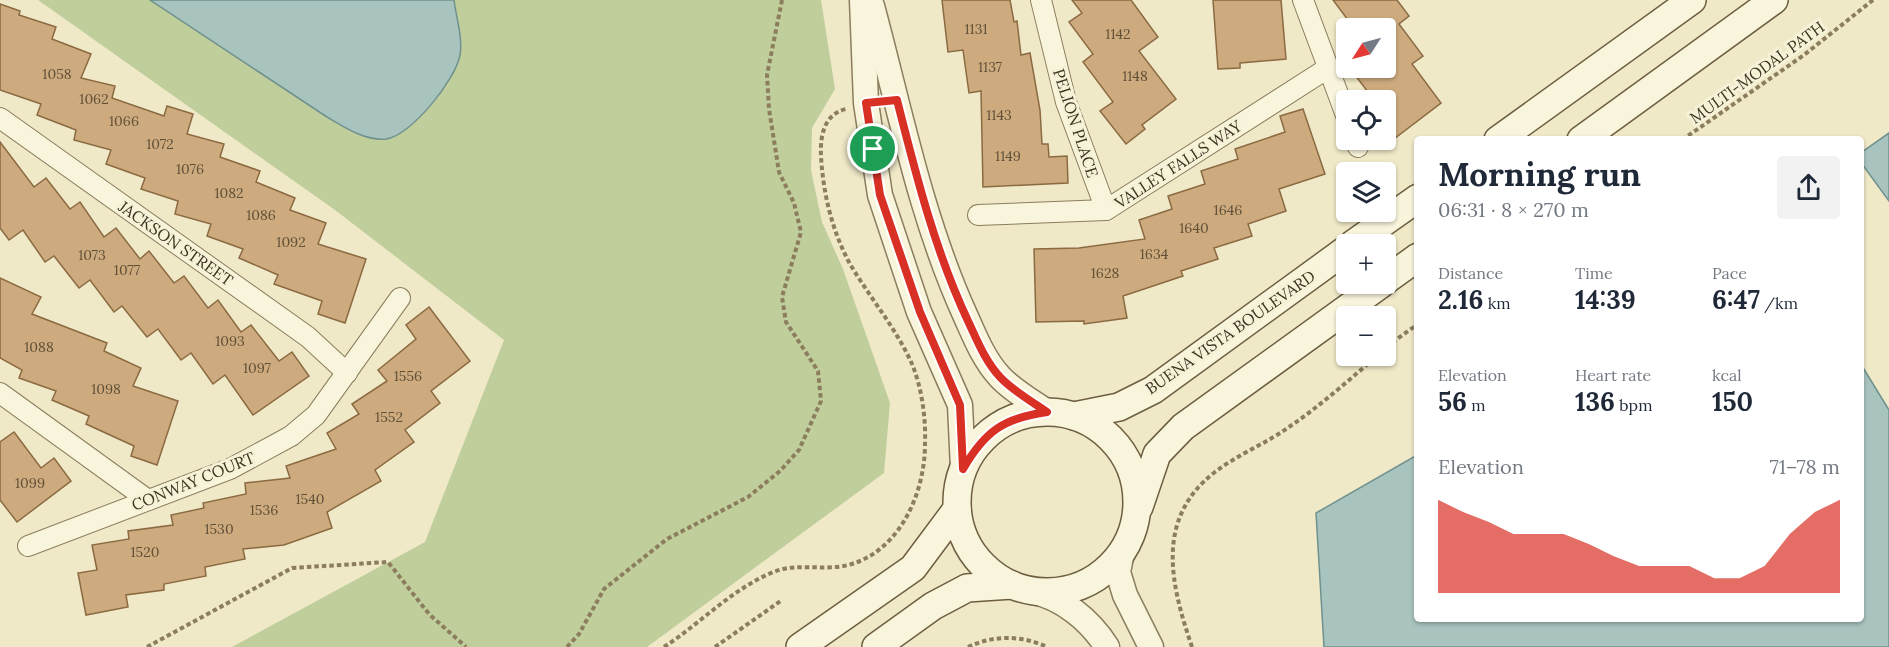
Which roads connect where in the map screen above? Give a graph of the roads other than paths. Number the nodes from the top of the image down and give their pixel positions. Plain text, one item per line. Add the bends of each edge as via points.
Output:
1 (862, 0) edge
2 (870, 0) edge
3 (1041, 0) edge
4 (1303, 0) edge
5 (1692, 0) edge
6 (1774, 0) edge
7 (1328, 68) junction
8 (1336, 90) edge
9 (0, 118) edge
10 (1504, 136) edge
11 (1587, 136) edge
12 (1414, 201) edge
13 (1106, 210) junction
14 (978, 215) dead end
15 (1367, 234) edge
16 (1336, 257) edge
17 (1414, 260) edge
18 (1396, 273) edge
19 (1367, 294) edge
20 (400, 298) dead end
21 (347, 373) junction
22 (0, 393) edge
23 (1047, 412) junction
24 (1074, 416) junction
25 (963, 469) junction
26 (148, 500) junction
27 (957, 509) junction
28 (1136, 514) junction
29 (28, 546) dead end
30 (1122, 552) junction
31 (1021, 588) junction
32 (800, 647) edge
33 (876, 647) edge
34 (1107, 647) edge
35 (1151, 647) edge

1 - 25 street via 866,103 880,195 920,312 960,405
2 - 23 street via 932,227 957,297 981,349 999,376
3 - 13 street, PELION PLACE via 1066,102
4 - 7 street
5 - 10 main road
6 - 11 main road
7 - 8 street
7 - 13 street, VALLEY FALLS WAY
9 - 21 street, JACKSON STREET via 308,337
12 - 15 main road
13 - 14 street, VALLEY FALLS WAY
16 - 24 main road, BUENA VISTA BOULEVARD via 1153,390 1119,406
17 - 18 main road
19 - 28 main road, BUENA VISTA BOULEVARD via 1183,427 1157,454
20 - 21 street, CONWAY COURT
21 - 26 street, CONWAY COURT via 316,415 291,436 230,469
22 - 26 street
23 - 24 main road, BUENA VISTA BOULEVARD
23 - 25 main road, BUENA VISTA BOULEVARD via 1021,416 996,427 976,446
24 - 28 main road, BUENA VISTA BOULEVARD via 1102,431 1123,454 1135,483
25 - 27 main road, BUENA VISTA BOULEVARD
26 - 29 street, CONWAY COURT
27 - 31 main road, BUENA VISTA BOULEVARD via 962,533 974,555 990,573
27 - 32 main road via 913,568
28 - 30 main road, BUENA VISTA BOULEVARD
30 - 31 main road, BUENA VISTA BOULEVARD via 1104,572 1082,586 1057,592
30 - 35 street via 1118,572 1125,595
31 - 33 main road, BUENA VISTA BOULEVARD via 967,588 933,606
31 - 34 street via 1046,594 1079,615

